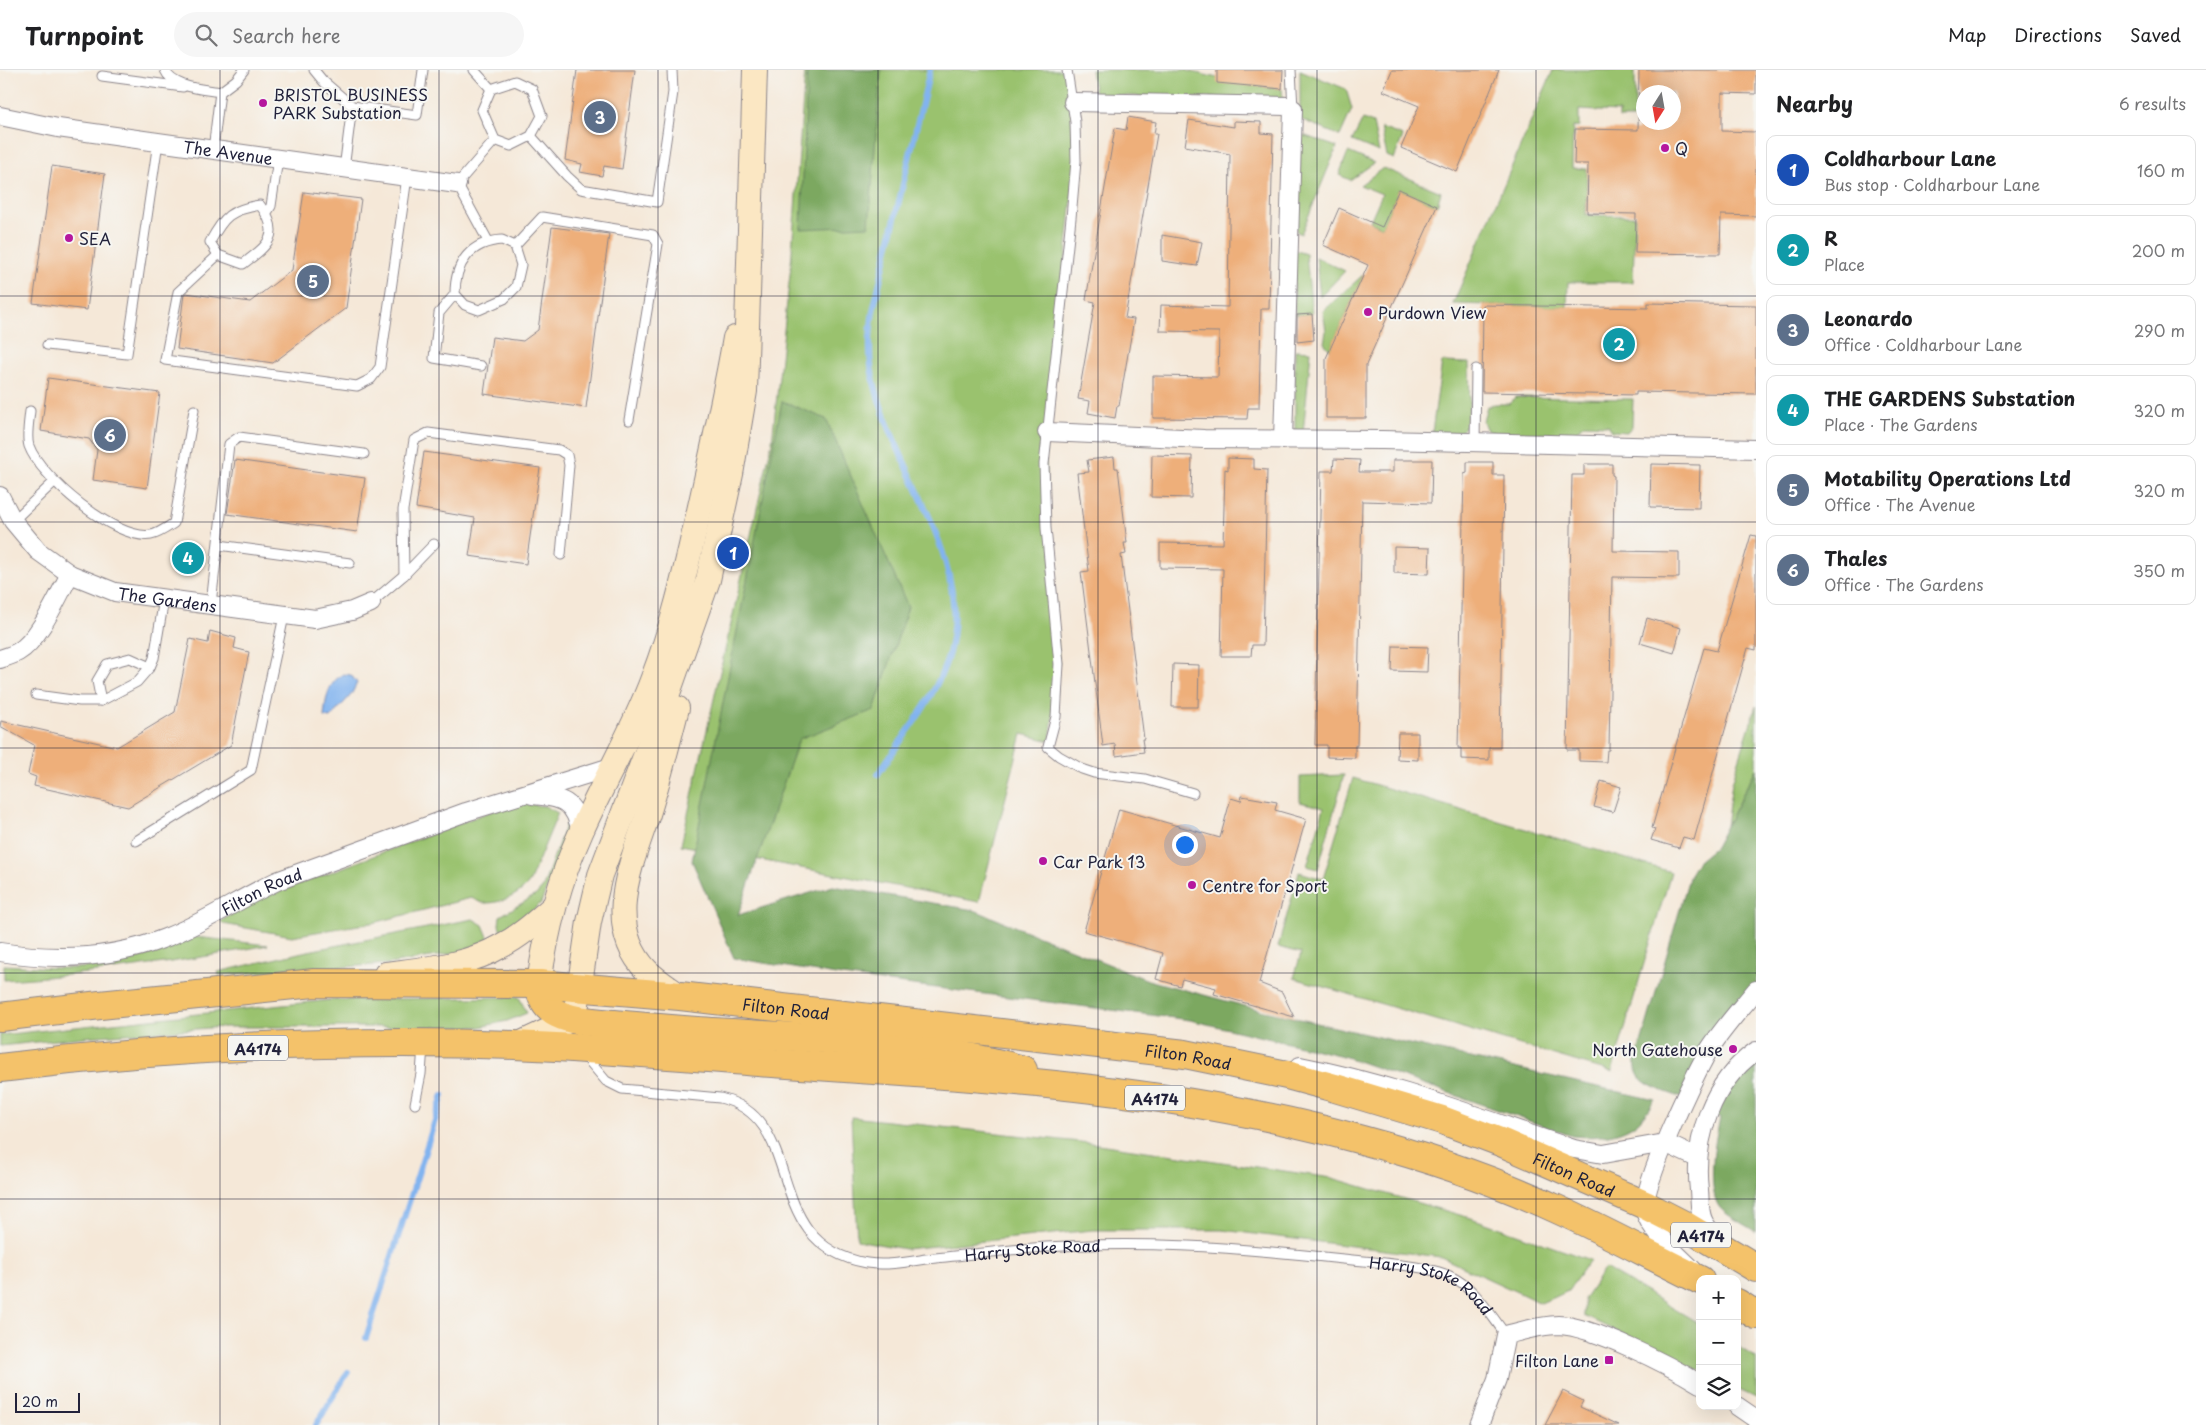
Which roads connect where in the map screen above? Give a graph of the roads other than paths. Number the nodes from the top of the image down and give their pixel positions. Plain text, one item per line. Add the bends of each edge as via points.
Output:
1 (165, 70) edge
2 (244, 70) edge
3 (314, 70) edge
4 (423, 70) edge
5 (474, 70) edge
6 (672, 70) edge
7 (755, 70) edge
8 (1068, 70) edge
9 (1291, 70) edge
10 (102, 76) dead end
11 (186, 87) junction
12 (491, 89) junction
13 (220, 92) junction
14 (1073, 102) junction
15 (352, 106) junction
16 (1293, 109) junction
17 (0, 116) edge
18 (531, 136) junction
19 (495, 140) junction
20 (158, 142) junction
21 (213, 150) junction
22 (278, 159) junction
23 (344, 168) junction
24 (407, 177) junction
25 (457, 184) junction
26 (266, 214) junction
27 (488, 241) junction
28 (515, 246) junction
29 (750, 250) junction
30 (218, 255) junction
31 (455, 294) junction
32 (47, 345) dead end
33 (481, 366) dead end
34 (1476, 369) dead end
35 (194, 410) dead end
36 (30, 411) dead end
37 (629, 420) dead end
38 (1047, 432) junction
39 (1283, 440) junction
40 (1475, 443) junction
41 (1756, 449) edge
42 (364, 454) dead end
43 (54, 482) junction
44 (0, 496) edge
45 (13, 521) junction
46 (434, 544) dead end
47 (219, 545) junction
48 (561, 555) dead end
49 (350, 563) dead end
50 (70, 574) junction
51 (404, 575) junction
52 (708, 580) junction
53 (164, 599) junction
54 (371, 603) joint
55 (211, 604) junction
56 (284, 616) junction
57 (0, 659) edge
58 (150, 667) junction
59 (36, 695) dead end
60 (101, 701) junction
61 (614, 766) junction
62 (1193, 793) dead end
63 (518, 794) junction
64 (580, 832) junction
65 (136, 842) dead end
66 (554, 906) junction
67 (0, 952) edge
68 (314, 983) junction
69 (539, 984) junction
70 (581, 987) junction
71 (1756, 990) edge
72 (680, 996) junction
73 (0, 1017) edge
74 (574, 1032) junction
75 (424, 1044) junction
76 (1756, 1050) edge
77 (1185, 1054) junction
78 (0, 1068) edge
79 (415, 1104) dead end
80 (1665, 1143) junction
81 (1697, 1158) junction
82 (1644, 1205) junction
83 (1723, 1248) junction
84 (1756, 1268) edge
85 (1696, 1275) edge
86 (1696, 1278) edge
87 (1741, 1306) edge
88 (1756, 1315) edge
89 (1506, 1335) junction
90 (1696, 1382) edge
91 (1741, 1409) edge
92 (1756, 1419) edge
93 (1479, 1425) edge

1 - 11 lane
2 - 13 lane
3 - 15 lane
4 - 15 lane via 417,115
5 - 12 lane
6 - 18 lane via 673,92 657,202 582,189
7 - 29 street
8 - 14 lane
9 - 16 lane
10 - 11 lane
11 - 13 lane
12 - 18 lane via 515,81 532,89 542,116
12 - 19 lane via 482,110
13 - 21 lane
14 - 16 street via 1287,106
14 - 38 lane via 1076,161
15 - 23 lane
16 - 39 street
17 - 20 street, The Avenue
18 - 19 lane via 511,146
19 - 25 lane
20 - 21 street, The Avenue
20 - 32 lane via 127,354
21 - 22 street, The Avenue
22 - 23 street, The Avenue
22 - 26 lane via 271,206
23 - 24 street, The Avenue
24 - 25 street, The Avenue
24 - 30 lane via 380,367 371,379 356,386 165,360 178,292
25 - 27 lane
26 - 30 lane via 272,229 267,246 243,264
26 - 30 lane via 260,205 239,209 221,222 210,242
27 - 28 lane via 502,240
27 - 31 lane via 471,250 462,262 455,278
28 - 31 lane via 521,264 516,286 504,299 480,310 465,305
28 - 37 lane via 542,217 653,235 658,244
29 - 52 street via 745,391
29 - 61 street via 724,401 679,595 654,676
31 - 33 lane via 439,313 434,358
34 - 40 lane
35 - 43 lane via 174,523 151,536 125,532 87,510
36 - 43 lane via 29,445
38 - 39 street
38 - 62 lane via 1045,507 1059,664 1056,717 1048,747 1094,773 1145,779
39 - 40 street
40 - 41 street
42 - 47 lane via 238,437 229,444
43 - 45 lane
44 - 45 street, The Gardens
45 - 50 street, The Gardens via 38,551
46 - 51 lane
47 - 49 lane
47 - 55 lane
48 - 51 lane via 569,465 567,455 559,450 428,433 414,440 404,510
50 - 53 street, The Gardens via 115,592
50 - 57 street via 32,638 19,652
51 - 54 lane
52 - 70 street via 600,875 589,922
52 - 72 street via 669,741 622,900 626,934 639,961 657,980
53 - 55 street, The Gardens
53 - 58 lane
54 - 56 street, The Gardens via 315,620
55 - 56 street, The Gardens
56 - 65 lane via 251,770
58 - 60 lane via 137,682
58 - 60 lane via 130,658 107,664 97,681
59 - 60 lane via 80,702
61 - 63 street, Filton Road
61 - 64 street
63 - 64 street, Filton Road via 551,796 564,801 574,810
63 - 67 street, Filton Road via 277,881 188,928 138,948 72,958
64 - 66 street
66 - 68 street via 502,946 453,964
66 - 69 street via 542,955
68 - 69 main road, A4174
68 - 73 main road, A4174
69 - 70 main road, A4174
69 - 74 main road via 545,1004
70 - 72 main road, Filton Road / A4174
70 - 74 street
71 - 80 street via 1707,1054
72 - 77 main road, Filton Road / A4174
74 - 75 main road, A4174 via 517,1045
74 - 86 main road, A4174 via 658,1028 880,1044 984,1059 1094,1090 1276,1119 1363,1140 1476,1176 1557,1209
74 - 89 lane, Harry Stoke Road via 598,1073 613,1086 720,1098 750,1112 774,1144 802,1222 822,1244 856,1260 882,1264 1073,1245 1151,1244 1240,1248 1356,1260 1435,1271 1449,1276 1473,1291
75 - 78 main road, A4174 via 198,1050
75 - 79 lane
76 - 81 street via 1740,1064 1718,1093 1702,1133
77 - 80 street via 1268,1061 1362,1079 1588,1152 1616,1153
77 - 82 main road, Filton Road / A4174 via 1286,1075 1442,1120 1561,1166
80 - 81 street
80 - 82 street
81 - 83 street via 1702,1216
82 - 83 main road, Filton Road / A4174
82 - 85 street via 1648,1220
83 - 84 main road, Filton Road / A4174
87 - 88 main road
89 - 90 street via 1558,1325 1571,1327 1617,1343
89 - 93 street, Harry Stoke Road via 1495,1386
91 - 92 street

